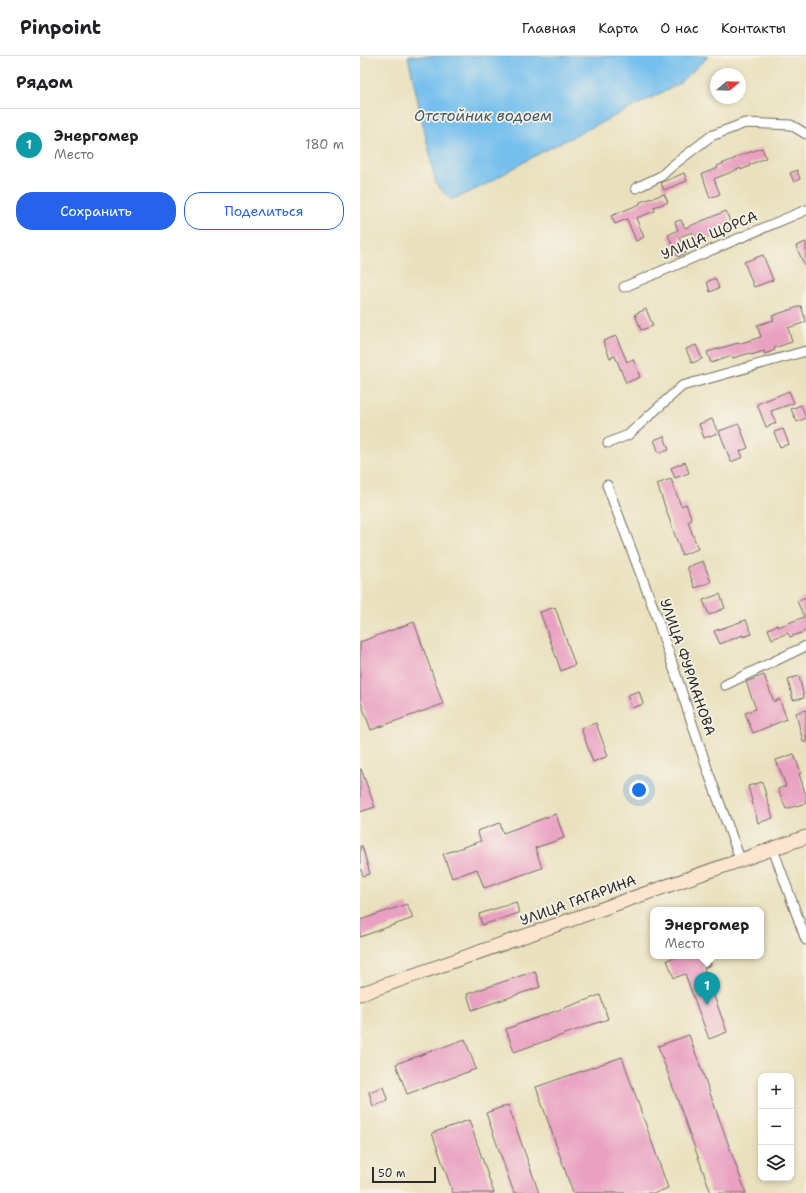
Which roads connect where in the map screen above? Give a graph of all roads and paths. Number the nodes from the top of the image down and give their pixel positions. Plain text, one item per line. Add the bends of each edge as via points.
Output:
1 (806, 134) edge
2 (636, 188) dead end
3 (806, 210) edge
4 (624, 287) dead end
5 (806, 351) edge
6 (608, 443) dead end
7 (607, 485) dead end
8 (805, 649) edge
9 (726, 685) dead end
10 (806, 837) edge
11 (773, 849) junction
12 (740, 859) junction
13 (806, 940) edge
14 (360, 994) edge

1 - 2 street via 791,125 745,123 711,136 661,176
3 - 4 street, УЛИЦА ЩОРСА
5 - 6 street via 682,386 628,435
7 - 12 street, УЛИЦА ФУРМАНОВА via 655,612
8 - 9 street
10 - 11 main road, УЛИЦА ГАГАРИНА
11 - 12 main road, УЛИЦА ГАГАРИНА
11 - 13 street
12 - 14 main road, УЛИЦА ГАГАРИНА

